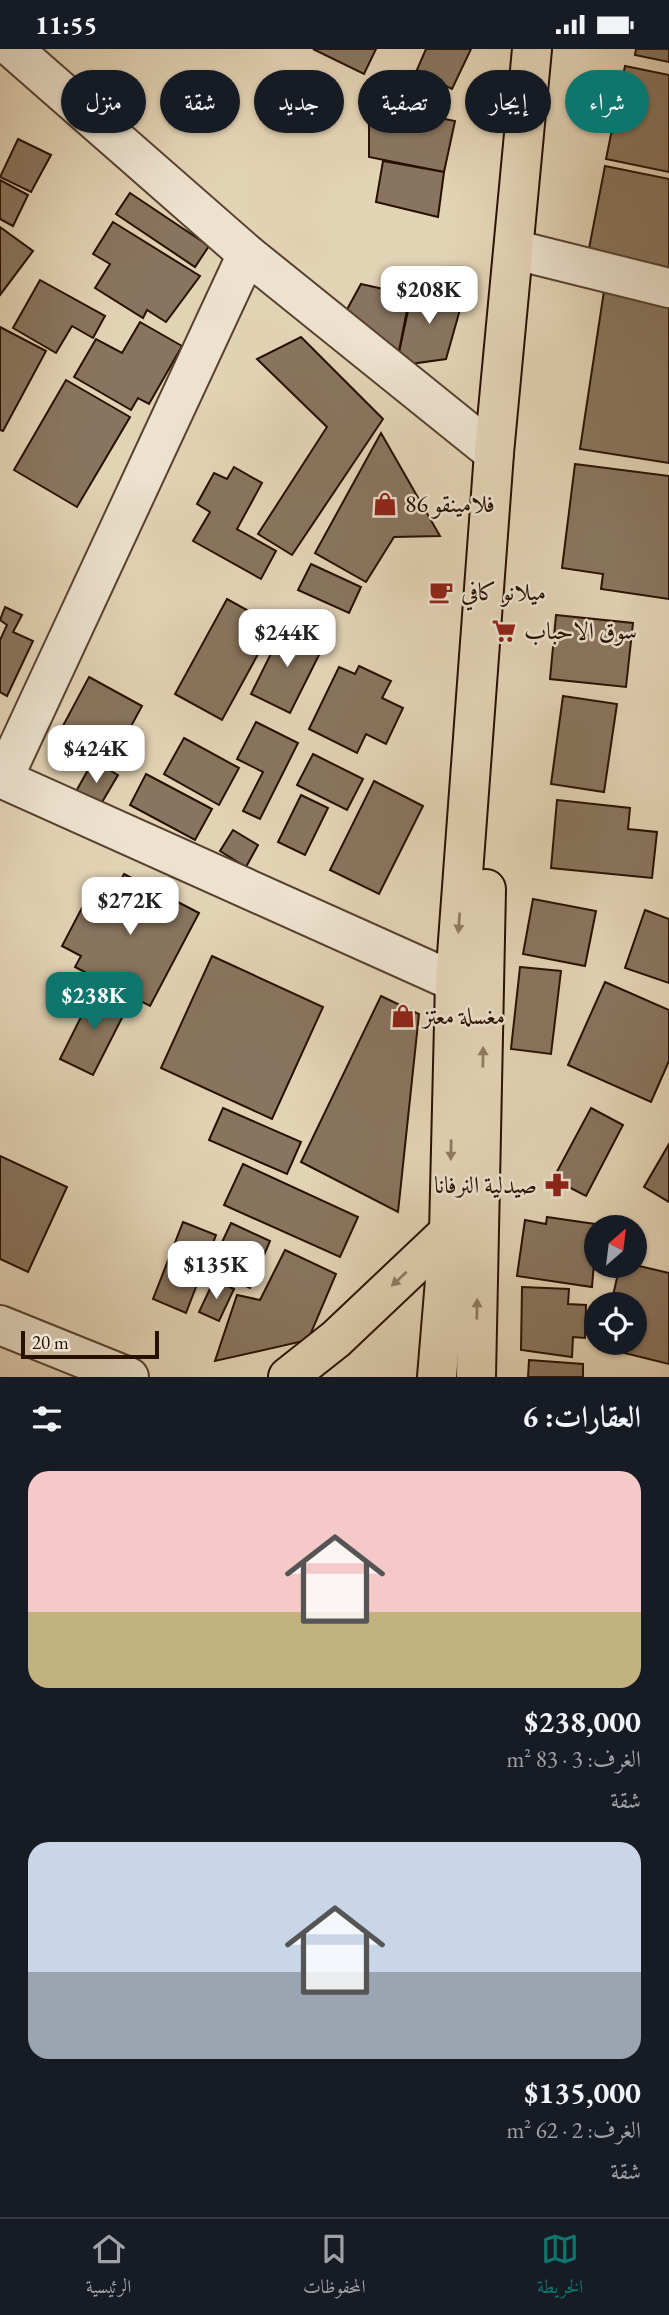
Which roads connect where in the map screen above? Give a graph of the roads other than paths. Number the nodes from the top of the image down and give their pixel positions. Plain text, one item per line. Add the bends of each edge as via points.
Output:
1 (13, 49) edge
2 (532, 49) edge
3 (544, 49) edge
4 (528, 253) junction
5 (247, 254) junction
6 (669, 288) edge
7 (494, 453) junction
8 (1, 781) edge
9 (455, 982) junction
10 (449, 1232) junction
11 (0, 1325) edge
12 (129, 1377) edge
13 (288, 1377) edge
14 (437, 1377) edge
15 (476, 1377) edge

1 - 5 street
2 - 3 main road
2 - 7 main road
3 - 4 main road
4 - 6 street
15 -> 4 main road via 490,682
5 - 7 street
5 - 8 street
7 -> 9 main road
8 - 9 street
9 -> 10 main road
10 -> 13 main road via 336,1339
10 - 14 main road
11 - 12 street

